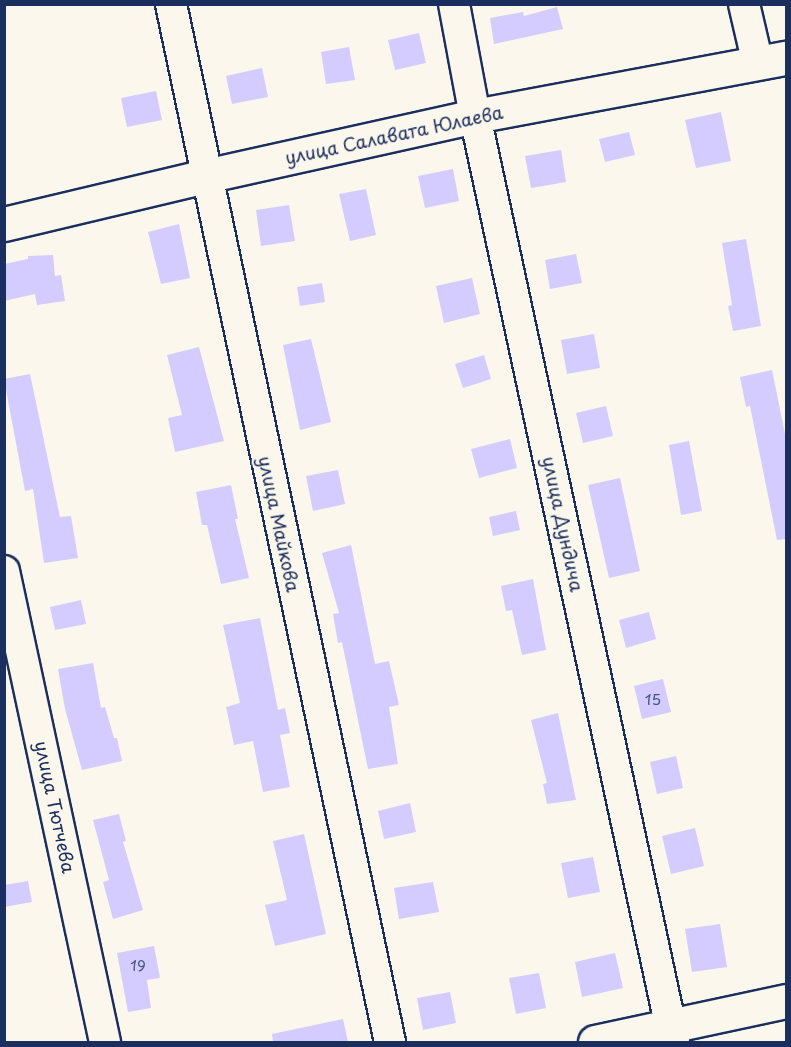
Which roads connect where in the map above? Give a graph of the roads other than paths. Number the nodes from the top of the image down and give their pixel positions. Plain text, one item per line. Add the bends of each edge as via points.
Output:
1 (171, 4) edge
2 (454, 4) edge
3 (744, 4) edge
4 (772, 61) edge
5 (475, 116) junction
6 (205, 176) junction
7 (4, 224) edge
8 (4, 571) edge
9 (786, 1001) edge
10 (673, 1034) edge
11 (105, 1042) edge
12 (390, 1042) edge
13 (595, 1042) edge

1 - 6 street, улица Майкова
2 - 5 street, улица Дундича
3 - 4 street
4 - 5 street, улица Салавата Юлаева
5 - 6 street, улица Салавата Юлаева
5 - 10 street, улица Дундича
6 - 7 street, улица Салавата Юлаева
6 - 12 street, улица Майкова
8 - 11 street, улица Тютчева
9 - 10 street
10 - 13 street

